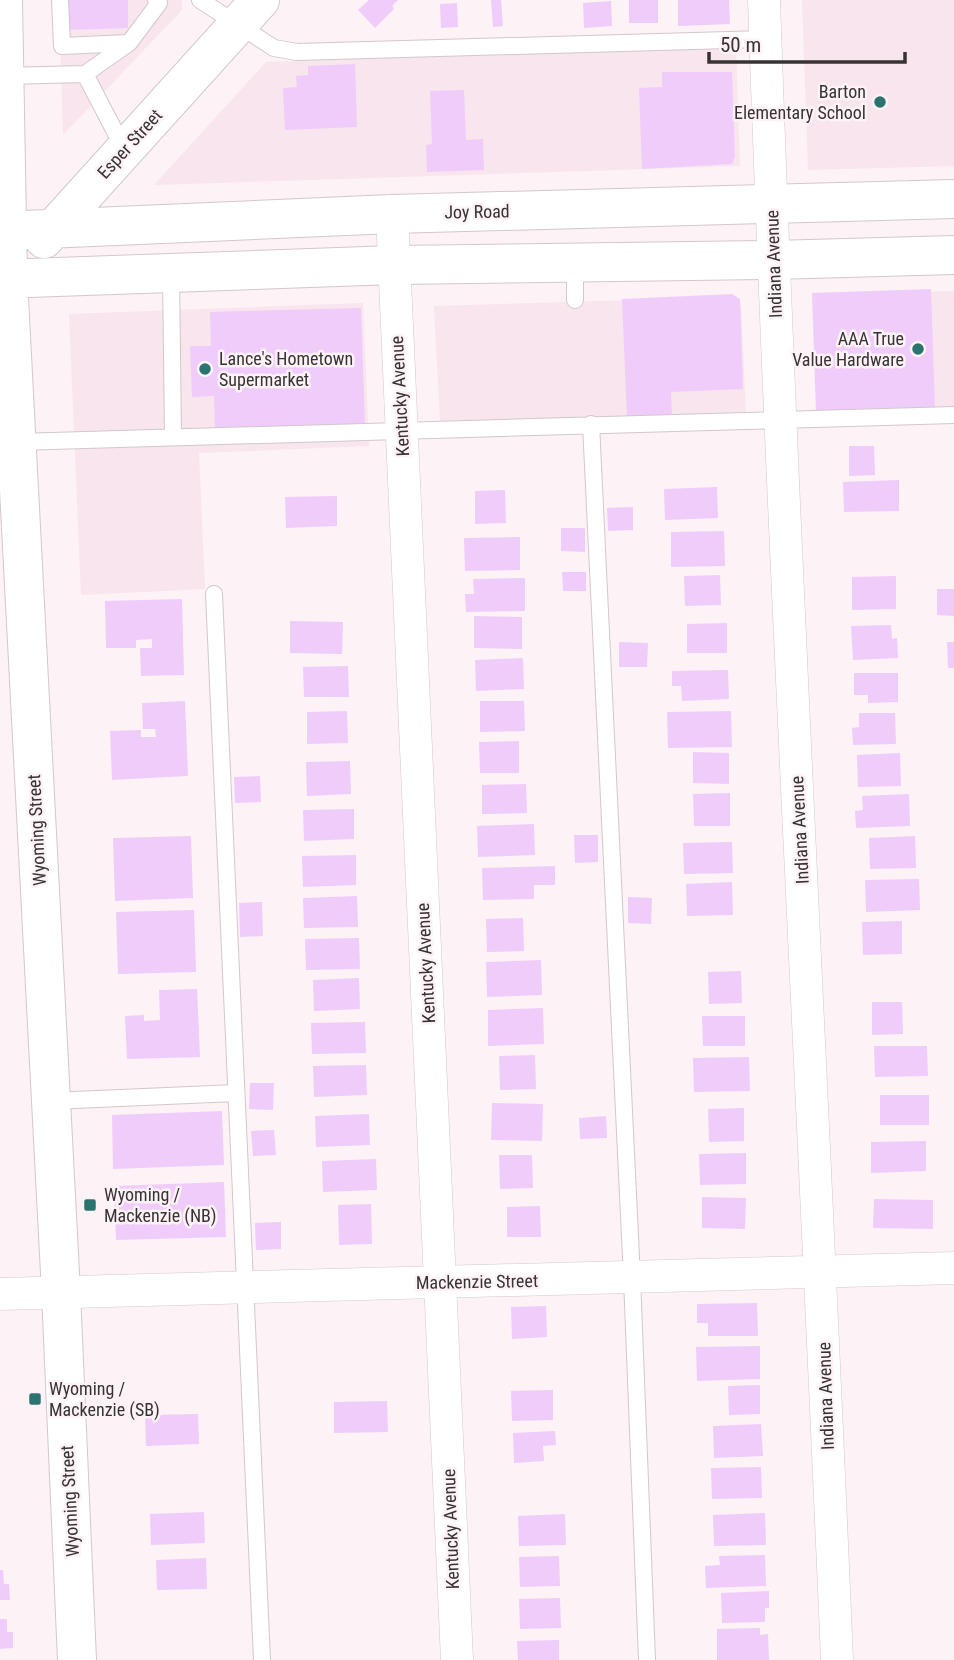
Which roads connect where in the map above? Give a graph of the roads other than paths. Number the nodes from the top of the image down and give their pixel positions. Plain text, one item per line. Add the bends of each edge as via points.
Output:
1 (3, 0) edge
2 (60, 0) edge
3 (156, 0) edge
4 (200, 0) edge
5 (764, 0) edge
6 (249, 12) edge
7 (766, 40) junction
8 (129, 43) junction
9 (85, 74) junction
10 (4, 76) junction
11 (124, 149) junction
12 (954, 199) edge
13 (771, 204) junction
14 (392, 214) junction
15 (147, 225) junction
16 (53, 229) junction
17 (3, 231) edge
18 (954, 256) edge
19 (773, 260) junction
20 (394, 265) junction
21 (160, 274) junction
22 (3, 282) edge
23 (954, 415) edge
24 (780, 419) junction
25 (581, 422) junction
26 (401, 430) junction
27 (173, 437) junction
28 (17, 442) junction
29 (214, 594) dead end
30 (236, 1093) junction
31 (51, 1101) junction
32 (954, 1268) edge
33 (821, 1273) junction
34 (632, 1278) junction
35 (441, 1283) junction
36 (245, 1288) junction
37 (61, 1292) junction
38 (0, 1294) edge
39 (77, 1660) edge
40 (262, 1660) edge
41 (457, 1660) edge
42 (647, 1660) edge
43 (837, 1660) edge

1 - 10 street, Wyoming Street
2 - 8 lane via 62,46 98,36
3 - 8 lane via 159,3
4 - 6 lane
5 - 7 street, Indiana Avenue
6 - 7 lane via 274,48 297,52
6 - 11 street, Esper Street
7 - 13 street, Indiana Avenue
8 - 9 lane
9 - 10 lane
9 - 11 lane
10 - 17 street, Wyoming Street
11 - 16 street, Esper Street
12 - 13 street, Joy Road
13 - 14 street, Joy Road
13 - 19 street, Indiana Avenue
14 - 15 street, Joy Road
14 - 20 street, Kentucky Avenue
15 - 16 street, Joy Road
15 - 21 street
16 - 17 street, Joy Road
16 - 22 street, Esper Street
17 - 22 street, Wyoming Street
18 - 19 street
19 - 20 street via 575,281
19 - 24 street, Indiana Avenue
20 - 21 street
20 - 26 street, Kentucky Avenue
21 - 22 street
21 - 27 lane
22 - 28 street, Wyoming Street
23 - 24 lane
24 - 25 lane
24 - 33 street, Indiana Avenue
25 - 26 lane
25 - 34 lane
26 - 27 lane
26 - 35 street, Kentucky Avenue
27 - 28 lane
28 - 31 street, Wyoming Street
29 - 30 lane
30 - 31 lane
30 - 36 lane
31 - 37 street, Wyoming Street
32 - 33 street, Mackenzie Street
33 - 34 street, Mackenzie Street
33 - 43 street, Indiana Avenue
34 - 35 street, Mackenzie Street
34 - 42 lane
35 - 36 street, Mackenzie Street
35 - 41 street, Kentucky Avenue
36 - 37 street, Mackenzie Street
36 - 40 lane
37 - 38 street, Mackenzie Street
37 - 39 street, Wyoming Street

